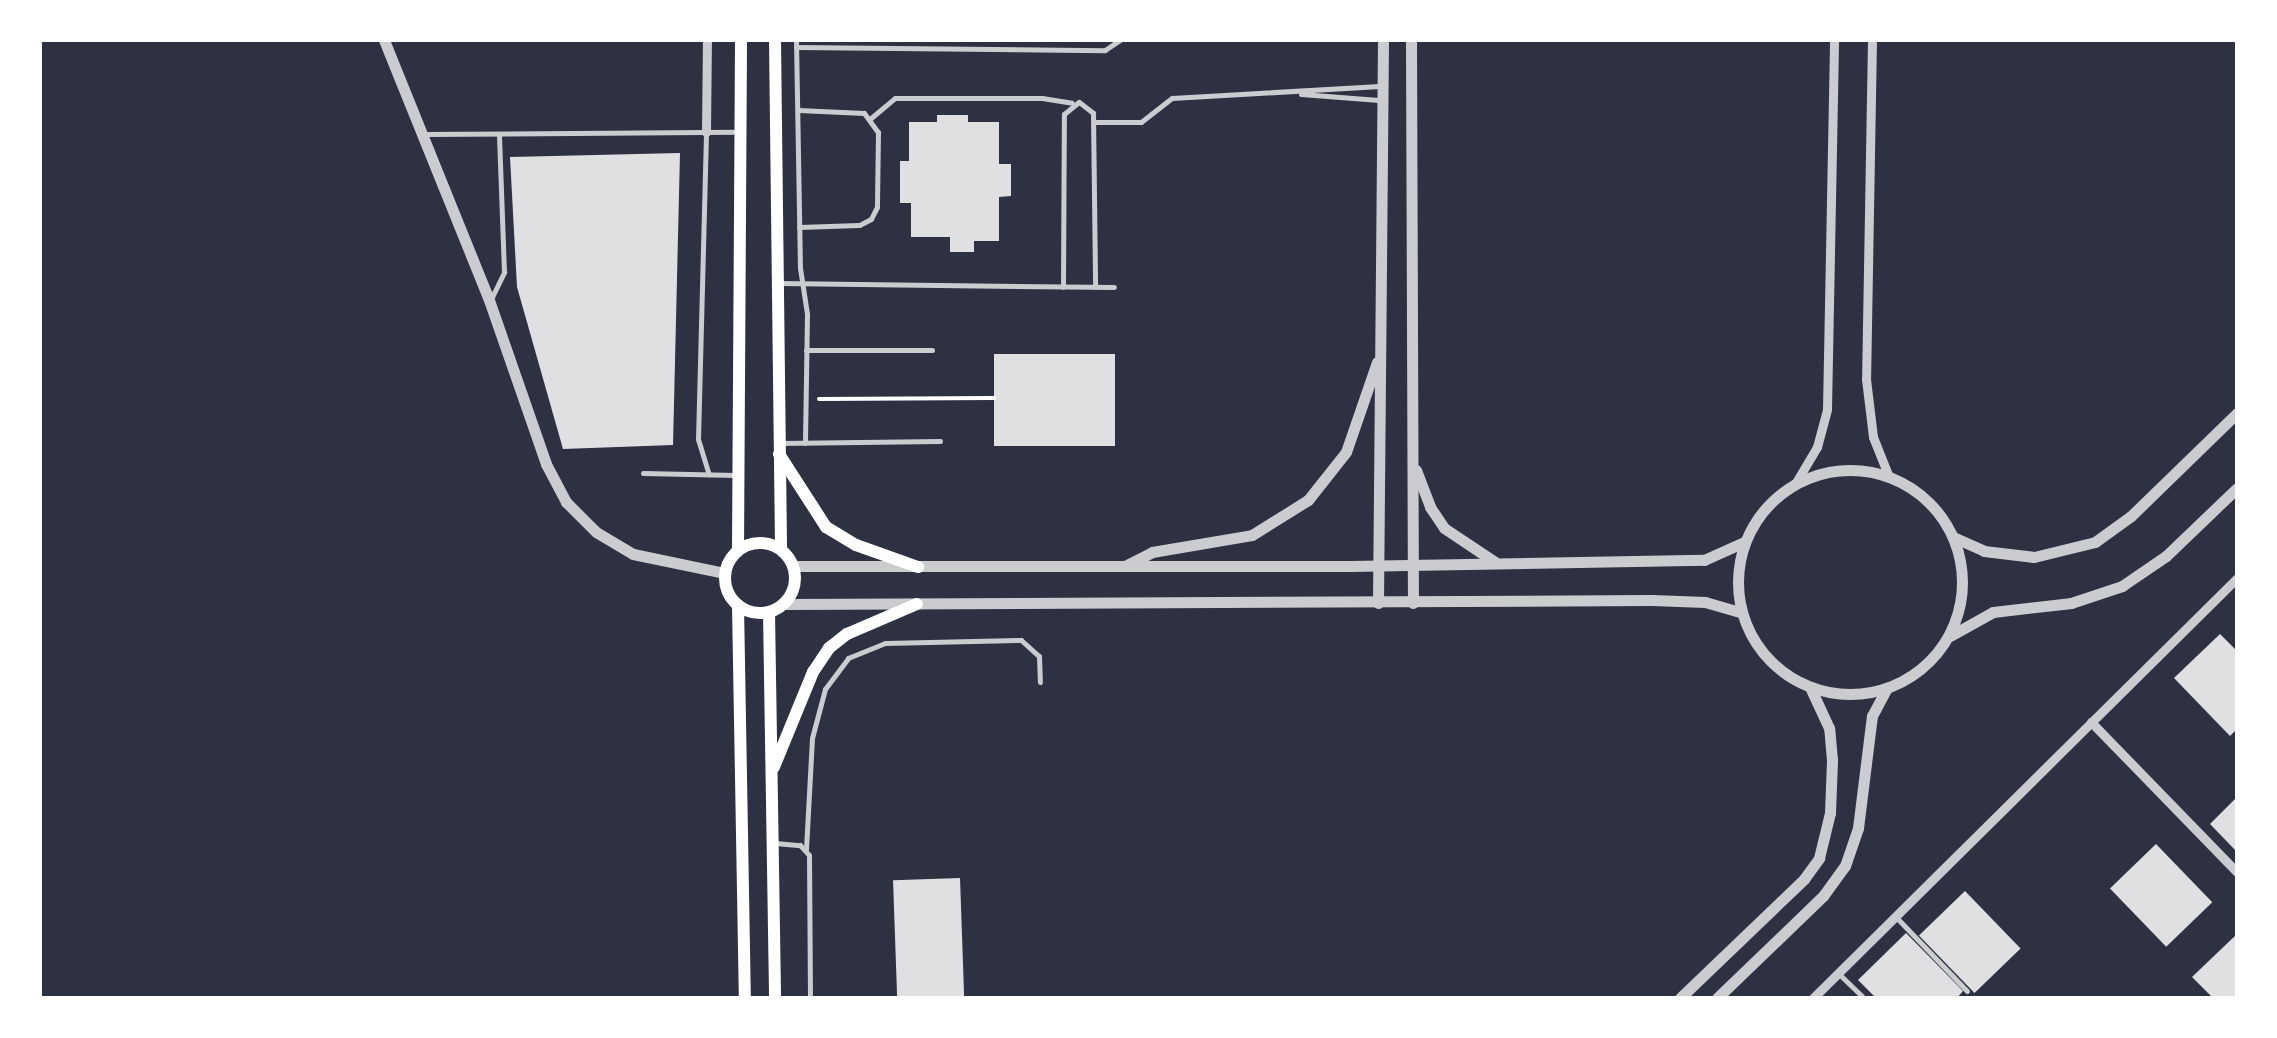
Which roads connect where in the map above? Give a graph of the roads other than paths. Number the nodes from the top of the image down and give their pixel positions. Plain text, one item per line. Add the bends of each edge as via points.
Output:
1 (384, 40) edge
2 (707, 40) edge
3 (741, 40) edge
4 (775, 40) edge
5 (1120, 40) edge
6 (1383, 40) edge
7 (1411, 40) edge
8 (1834, 40) edge
9 (1872, 40) edge
10 (796, 44) edge
11 (1383, 93) junction
12 (1298, 94) junction
13 (1072, 103) junction
14 (797, 110) junction
15 (871, 118) junction
16 (1094, 122) junction
17 (706, 132) junction
18 (741, 132) junction
19 (419, 134) junction
20 (500, 134) junction
21 (800, 227) junction
22 (776, 283) junction
23 (803, 283) junction
24 (1063, 286) junction
25 (1095, 287) junction
26 (1114, 287) dead end
27 (490, 300) junction
28 (1381, 348) junction
29 (806, 350) junction
30 (932, 350) dead end
31 (2237, 412) edge
32 (940, 441) dead end
33 (804, 443) junction
34 (776, 447) junction
35 (1412, 456) junction
36 (643, 473) dead end
37 (710, 474) junction
38 (739, 475) junction
39 (1889, 478) junction
40 (1794, 484) junction
41 (2237, 488) edge
42 (1953, 537) junction
43 (1744, 542) junction
44 (781, 549) junction
45 (738, 550) junction
46 (1495, 563) junction
47 (1413, 564) junction
48 (794, 566) junction
49 (1125, 566) junction
50 (1379, 566) junction
51 (918, 567) junction
52 (725, 573) junction
53 (2237, 578) edge
54 (1378, 603) junction
55 (1413, 603) junction
56 (785, 604) junction
57 (917, 604) junction
58 (738, 605) junction
59 (769, 612) junction
60 (1741, 612) junction
61 (1947, 639) junction
62 (1040, 682) dead end
63 (1810, 687) junction
64 (1887, 688) junction
65 (2091, 722) junction
66 (772, 774) junction
67 (773, 843) junction
68 (806, 849) junction
69 (2237, 872) edge
70 (1895, 916) junction
71 (1838, 972) junction
72 (1968, 991) dead end
73 (745, 998) edge
74 (774, 998) edge
75 (810, 998) edge
76 (1680, 998) edge
77 (1717, 998) edge
78 (1812, 998) edge
79 (1864, 998) edge

1 - 19 street
2 - 17 street
3 - 18 main road
4 - 22 main road
5 - 10 lane via 1105,50
6 - 11 street
7 - 35 street
8 - 40 street via 1827,408 1817,448
9 - 39 street via 1866,379 1872,437
10 - 14 lane
11 - 12 lane
11 - 12 lane via 1336,86
11 - 28 street
12 - 16 lane via 1172,98 1142,122
13 - 15 lane via 904,97 886,101
13 - 16 lane via 1090,107
13 - 24 lane via 1064,114
14 - 15 lane
14 - 21 lane
15 - 21 lane via 878,132 875,214 860,225
16 - 25 lane
17 - 18 lane
17 - 20 lane
17 - 37 lane via 698,439
18 - 38 main road
19 - 20 lane
19 - 27 street
20 - 27 lane via 504,272
21 - 23 lane
22 - 23 lane
22 - 34 main road
23 - 24 lane
23 - 29 lane
24 - 25 lane
25 - 26 lane
27 - 52 street via 546,464 580,518 632,554
28 - 49 street via 1354,434 1308,500 1252,535 1152,552
28 - 50 street
29 - 30 lane
29 - 33 lane
31 - 42 street via 2131,516 2095,542 2034,557 1984,550
32 - 33 lane
33 - 34 lane
34 - 44 main road
34 - 51 main road via 826,526 856,545
35 - 46 street via 1438,520
35 - 47 street
36 - 37 lane
37 - 38 lane
38 - 45 main road
39 - 40 street via 1851,470
39 - 42 street via 1927,501
40 - 43 street
41 - 61 street via 2166,556 2122,586 2072,603 1993,612
42 - 61 street via 1962,588
43 - 46 street via 1704,560
43 - 60 street via 1737,577
44 - 45 main road via 755,543
44 - 48 main road
45 - 52 main road
46 - 47 street
47 - 50 street
47 - 55 street
48 - 51 street
48 - 56 main road via 794,589
49 - 50 street
49 - 51 street
50 - 54 street
52 - 58 main road
53 - 65 street
54 - 55 street
54 - 57 street
55 - 60 street via 1704,602
56 - 57 street
56 - 59 main road
57 - 66 main road via 828,648
58 - 59 main road
58 - 73 main road
59 - 66 main road
60 - 63 street via 1779,670
61 - 64 street via 1931,660
62 - 68 lane via 1039,656 1020,640 884,643 848,658 825,689 812,738
63 - 64 street via 1848,694
63 - 76 street via 1829,728 1832,760 1819,858
64 - 77 street via 1872,716 1858,828 1845,866 1823,896
65 - 69 street
65 - 70 street
66 - 67 main road
67 - 68 lane
67 - 74 main road
68 - 75 lane
70 - 71 street
70 - 72 lane
71 - 78 street
71 - 79 lane

